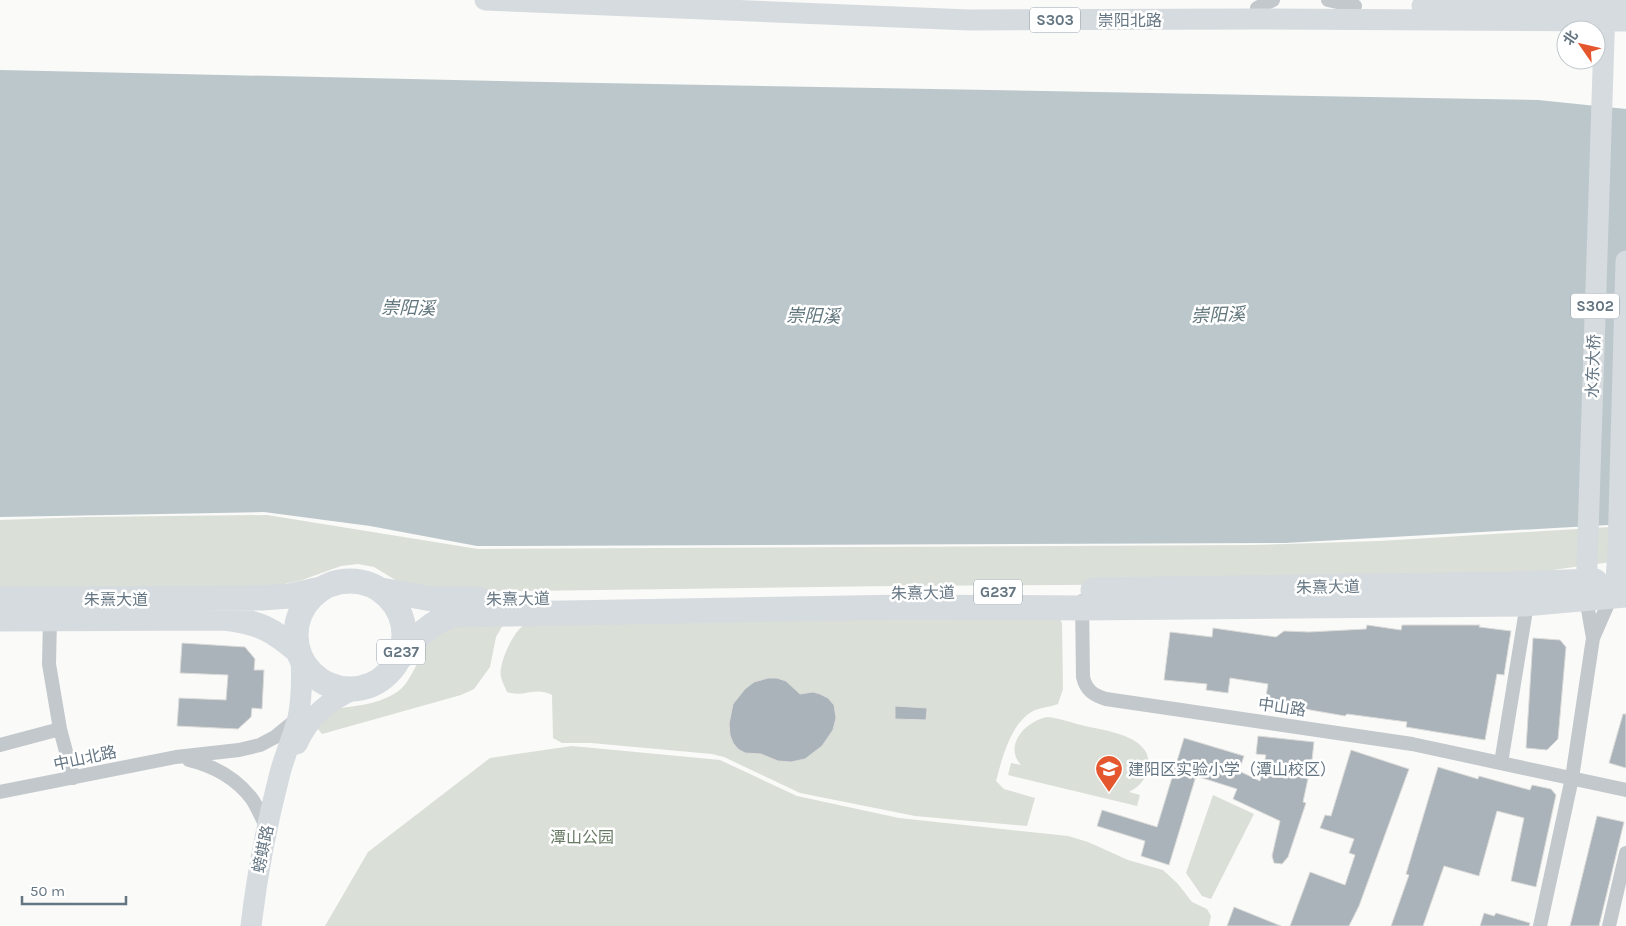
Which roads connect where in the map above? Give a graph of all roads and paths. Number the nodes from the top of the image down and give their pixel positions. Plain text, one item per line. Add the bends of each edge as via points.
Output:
1 (485, 0) edge
2 (837, 0) edge
3 (1328, 0) edge
4 (1265, 4) edge
5 (1626, 4) edge
6 (1355, 6) junction
7 (1605, 8) edge
8 (1626, 21) edge
9 (1626, 262) edge
10 (1620, 587) edge
11 (321, 589) junction
12 (381, 590) junction
13 (1585, 590) junction
14 (0, 599) edge
15 (1082, 599) junction
16 (1527, 604) junction
17 (0, 619) edge
18 (50, 619) junction
19 (1593, 638) junction
20 (300, 655) junction
21 (398, 660) junction
22 (355, 689) junction
23 (298, 718) junction
24 (60, 729) junction
25 (0, 744) edge
26 (176, 758) junction
27 (1501, 763) junction
28 (283, 774) junction
29 (74, 778) junction
30 (1572, 778) junction
31 (1626, 790) edge
32 (0, 792) edge
33 (267, 828) junction
34 (1626, 852) edge
35 (251, 926) edge
36 (257, 926) edge
37 (1540, 926) edge
38 (1609, 926) edge

1 - 7 main road, 崇阳北路 / S303 via 969,20
2 - 4 main road, 崇阳北路 / S303 via 967,7
3 - 6 street
4 - 6 main road, 崇阳北路 / S303
5 - 7 main road, 崇阳北路 / S303
6 - 7 main road, 崇阳北路 / S303
7 - 8 main road, 崇阳北路 / S303
7 - 13 main road, 水东大桥 / S302
9 - 10 main road, 水东大桥 / S302 via 1618,551
10 - 13 highway, 朱熹大道 / G237
10 - 19 street
11 - 12 highway, G237 via 351,580
11 - 14 highway, 朱熹大道 / G237 via 262,598
11 - 20 highway, G237 via 308,601 299,617 296,635
12 - 15 highway, 朱熹大道 / G237 via 447,599
12 - 21 highway, G237 via 393,601 404,630
13 - 15 highway, 朱熹大道 / G237
13 - 16 highway, 朱熹大道 / G237
13 - 19 street
15 - 16 highway, 朱熹大道 / G237
15 - 21 highway, 朱熹大道 / G237 via 908,607 453,615 429,626
15 - 27 street, 中山路 via 1083,677 1089,691 1101,698 1412,744
16 - 27 street
17 - 18 highway, 朱熹大道 / G237
18 - 20 highway, 朱熹大道 / G237 via 246,620 281,637
18 - 24 street via 49,664
19 - 30 street
20 - 22 highway, G237 via 308,669 329,685
20 - 23 main road
21 - 22 highway, G237 via 380,680
22 - 28 main road via 334,699 315,715
23 - 26 street, 中山北路 via 275,737 260,744
23 - 28 main road
24 - 25 street
24 - 29 street
26 - 29 street, 中山北路
26 - 33 street via 206,764 228,775 252,799
27 - 30 street, 中山路
28 - 33 main road, 螃蜞路
28 - 36 main road
29 - 32 street, 中山北路
30 - 31 street, 中山路
30 - 37 street
33 - 35 main road, 螃蜞路
34 - 38 street

